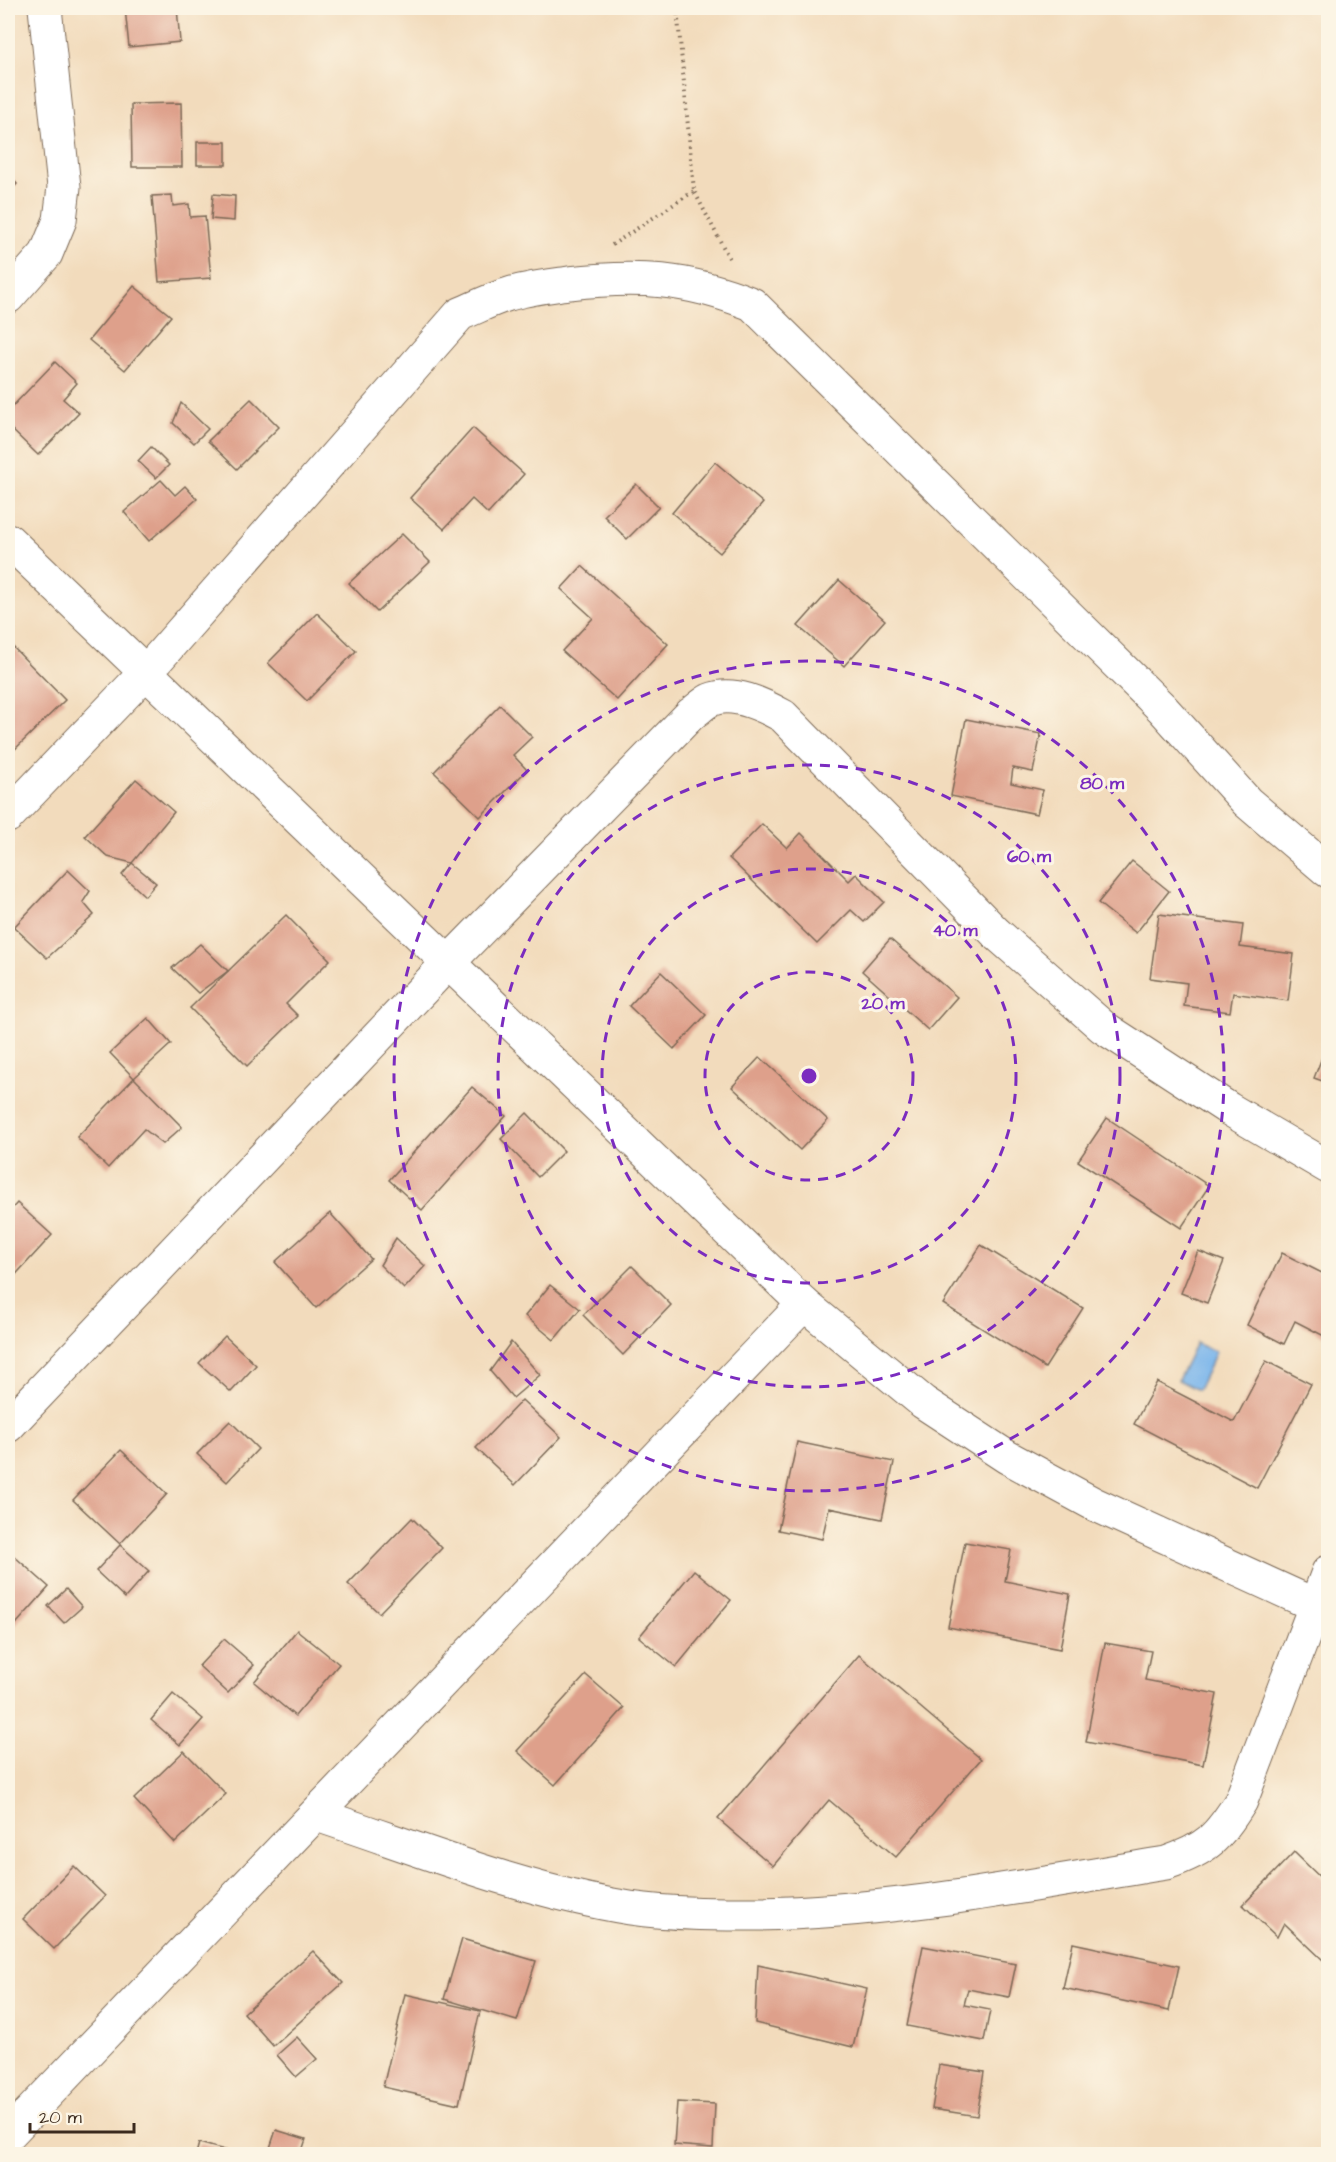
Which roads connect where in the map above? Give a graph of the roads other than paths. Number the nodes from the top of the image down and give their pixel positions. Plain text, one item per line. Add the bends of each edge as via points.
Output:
1 (45, 8) edge
2 (8, 297) edge
3 (8, 540) edge
4 (146, 672) junction
5 (8, 816) edge
6 (1329, 870) edge
7 (447, 964) junction
8 (1329, 1167) edge
9 (804, 1304) junction
10 (8, 1426) edge
11 (1329, 1572) edge
12 (1322, 1608) edge
13 (317, 1815) junction
14 (8, 2135) edge

1 - 2 street via 64,187 60,220 46,254
3 - 4 street
4 - 5 street
4 - 6 street via 460,314 507,294 549,286 621,277 666,280 716,289 752,304 1154,700 1247,802
4 - 7 street
7 - 8 street via 691,714 711,700 734,698 759,703 783,716 996,933 1103,1027 1229,1109
7 - 9 street
7 - 10 street
9 - 12 street via 923,1402 1007,1457 1094,1504
9 - 13 street
11 - 12 street
12 - 13 street via 1241,1801 1223,1830 1196,1853 1166,1863 913,1904 819,1913 709,1914 631,1908 553,1893
13 - 14 street

